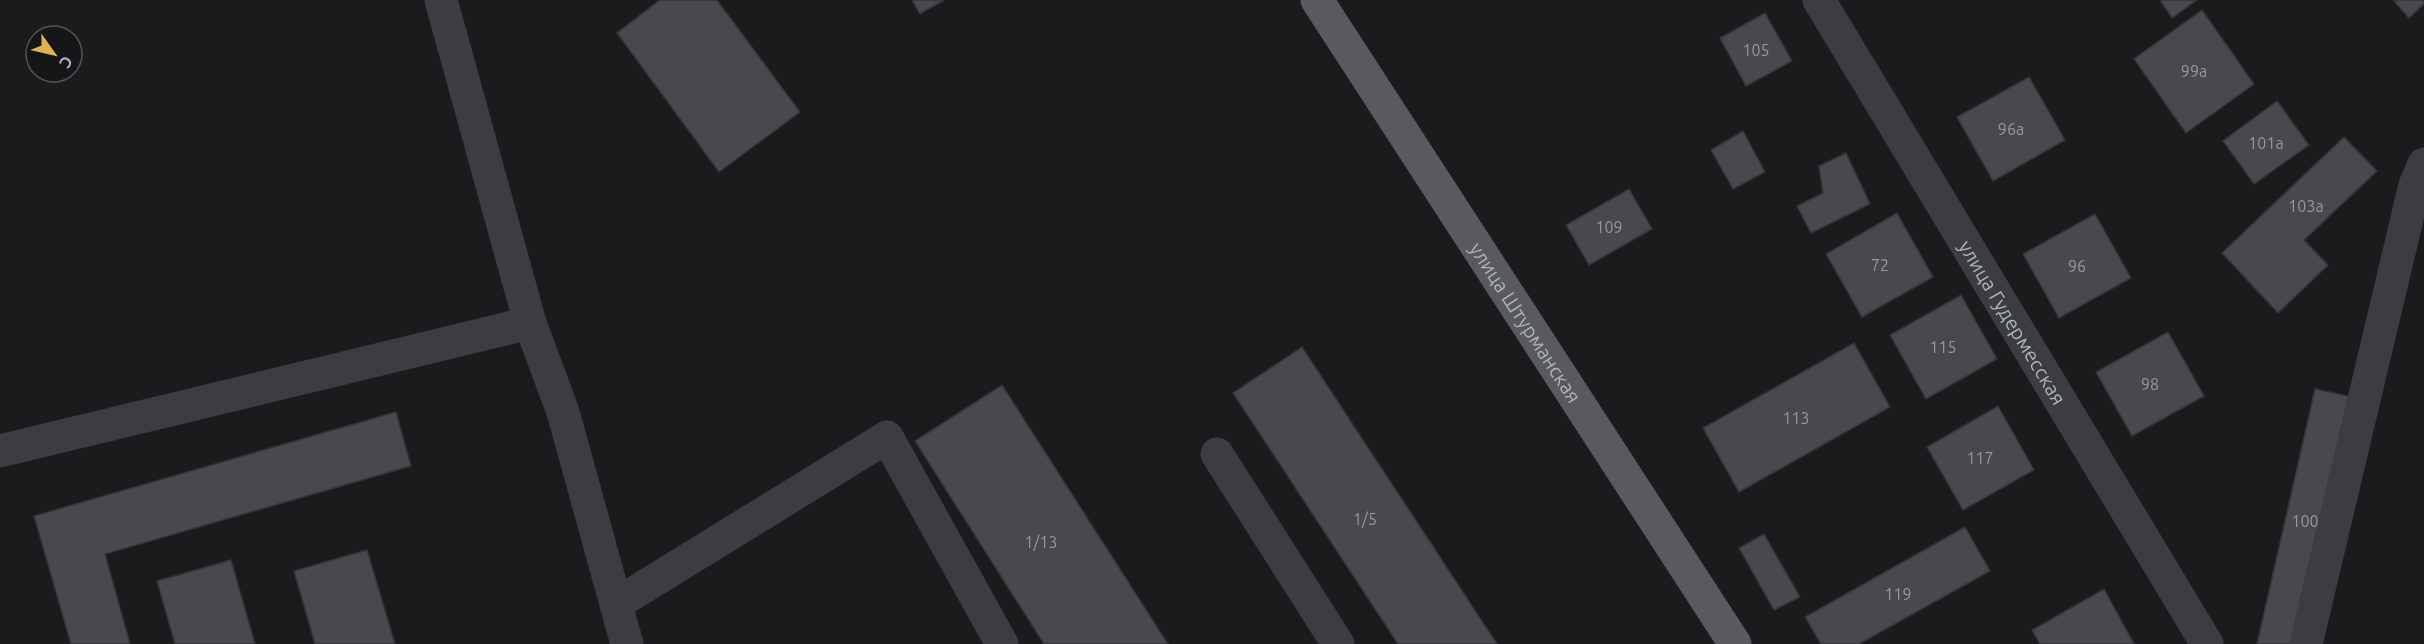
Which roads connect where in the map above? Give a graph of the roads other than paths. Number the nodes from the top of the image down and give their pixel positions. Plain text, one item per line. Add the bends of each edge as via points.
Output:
1 (441, 0) edge
2 (1317, 0) edge
3 (1819, 0) edge
4 (2424, 164) edge
5 (530, 323) junction
6 (0, 451) edge
7 (1217, 454) dead end
8 (616, 604) junction
9 (627, 644) edge
10 (1002, 644) edge
11 (1338, 644) edge
12 (1735, 644) edge
13 (2207, 644) edge
14 (2306, 644) edge

1 - 5 street
2 - 12 main road, улица Штурманская
3 - 13 street, улица Гудермесская
4 - 14 street via 2415,184
5 - 6 street
5 - 8 street via 563,412
7 - 11 street
8 - 9 street
8 - 10 street via 886,437

